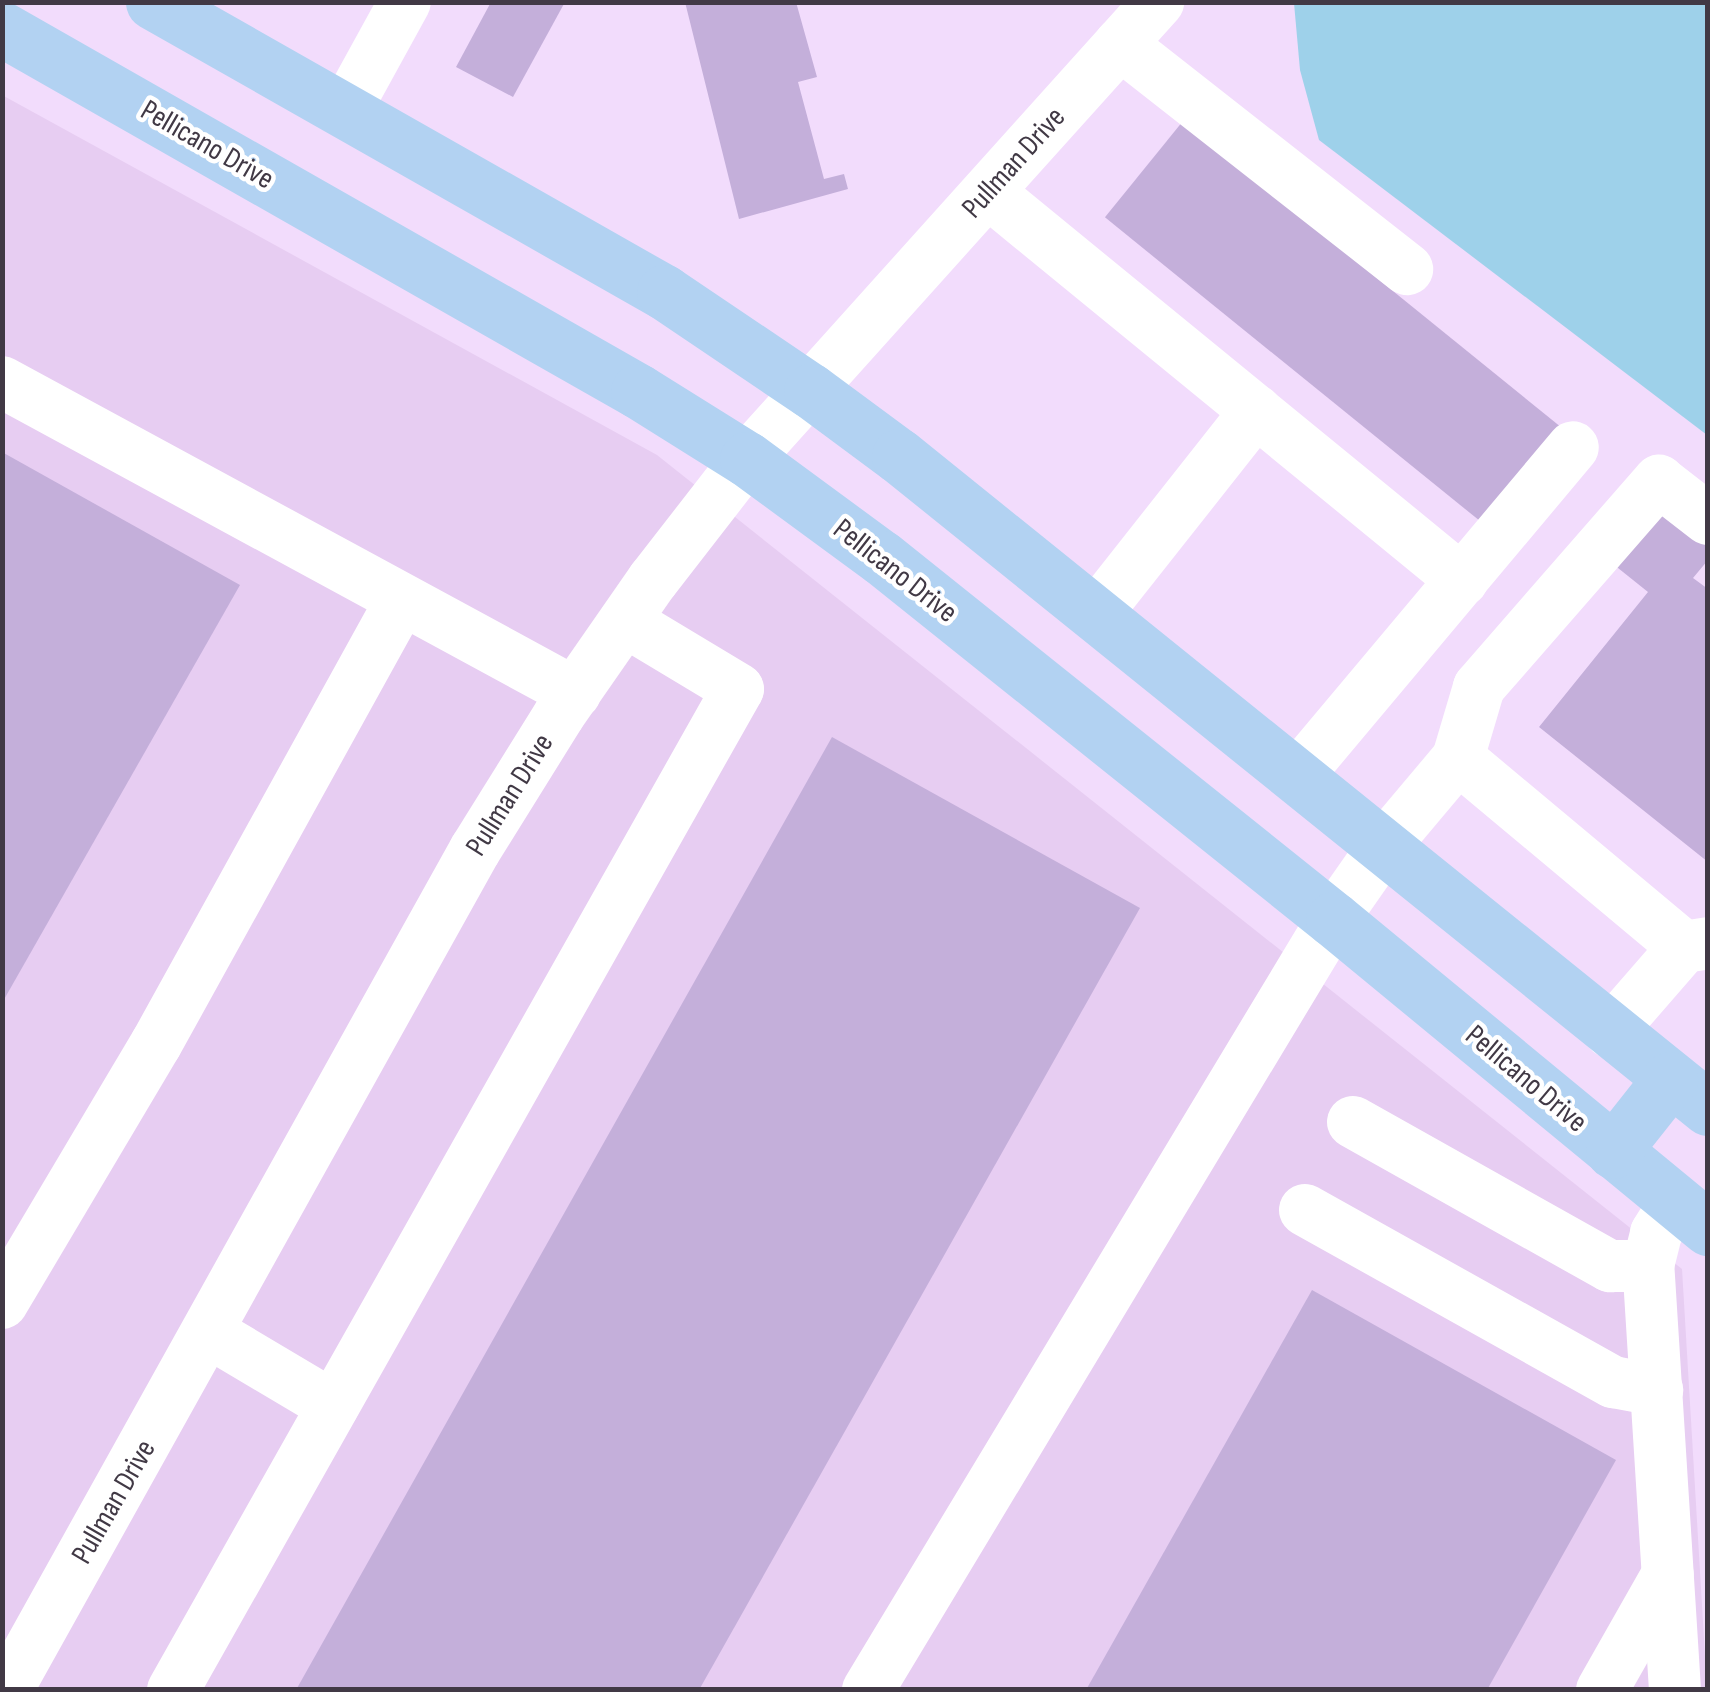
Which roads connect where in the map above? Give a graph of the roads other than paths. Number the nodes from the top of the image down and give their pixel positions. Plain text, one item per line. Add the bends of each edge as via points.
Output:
1 (153, 2) edge
2 (405, 2) edge
3 (1158, 2) edge
4 (2, 29) edge
5 (1120, 44) junction
6 (345, 111) junction
7 (988, 192) junction
8 (1407, 269) dead end
9 (2, 382) edge
10 (810, 391) junction
11 (1256, 411) junction
12 (1573, 448) dead end
13 (746, 460) junction
14 (1708, 519) edge
15 (1462, 580) junction
16 (402, 599) junction
17 (1095, 615) junction
18 (625, 622) junction
19 (575, 693) junction
20 (1458, 758) junction
21 (1297, 776) junction
22 (1384, 846) junction
23 (1332, 918) junction
24 (1696, 945) edge
25 (1610, 1032) junction
26 (1689, 1094) edge
27 (1353, 1122) dead end
28 (1613, 1151) junction
29 (1305, 1210) dead end
30 (1691, 1215) edge
31 (1648, 1266) junction
32 (2, 1303) edge
33 (210, 1332) junction
34 (1657, 1390) junction
35 (333, 1406) junction
36 (1668, 1574) junction
37 (7, 1690) edge
38 (172, 1690) edge
39 (868, 1690) edge
40 (1602, 1690) edge
41 (1675, 1690) edge

1 - 6 main road
2 - 6 street
3 - 5 street, Pullman Drive
4 - 13 main road, Pellicano Drive via 638,390
5 - 7 street, Pullman Drive
5 - 8 street
6 - 10 main road via 664,292
7 - 10 street, Pullman Drive
7 - 11 street
9 - 16 street
10 - 13 street, Pullman Drive
10 - 17 main road
11 - 15 street
11 - 17 street
12 - 15 street
13 - 18 street, Pullman Drive
13 - 23 main road, Pellicano Drive via 882,558
14 - 20 street via 1659,480 1479,687
15 - 21 street
16 - 19 street
16 - 32 street via 156,1044
17 - 21 main road
18 - 19 street, Pullman Drive
18 - 35 street via 738,690
19 - 33 street, Pullman Drive via 476,850
20 - 22 street
20 - 24 street
21 - 22 main road
22 - 23 street
22 - 25 main road
23 - 28 main road, Pellicano Drive
23 - 39 street
24 - 25 street
25 - 26 main road
26 - 28 main road
27 - 31 street via 1610,1266
28 - 30 main road, Pellicano Drive
29 - 34 street via 1613,1382
30 - 31 street via 1656,1232
31 - 34 street
33 - 35 street
33 - 37 street, Pullman Drive
34 - 36 street
35 - 38 street
36 - 40 street
36 - 41 street

